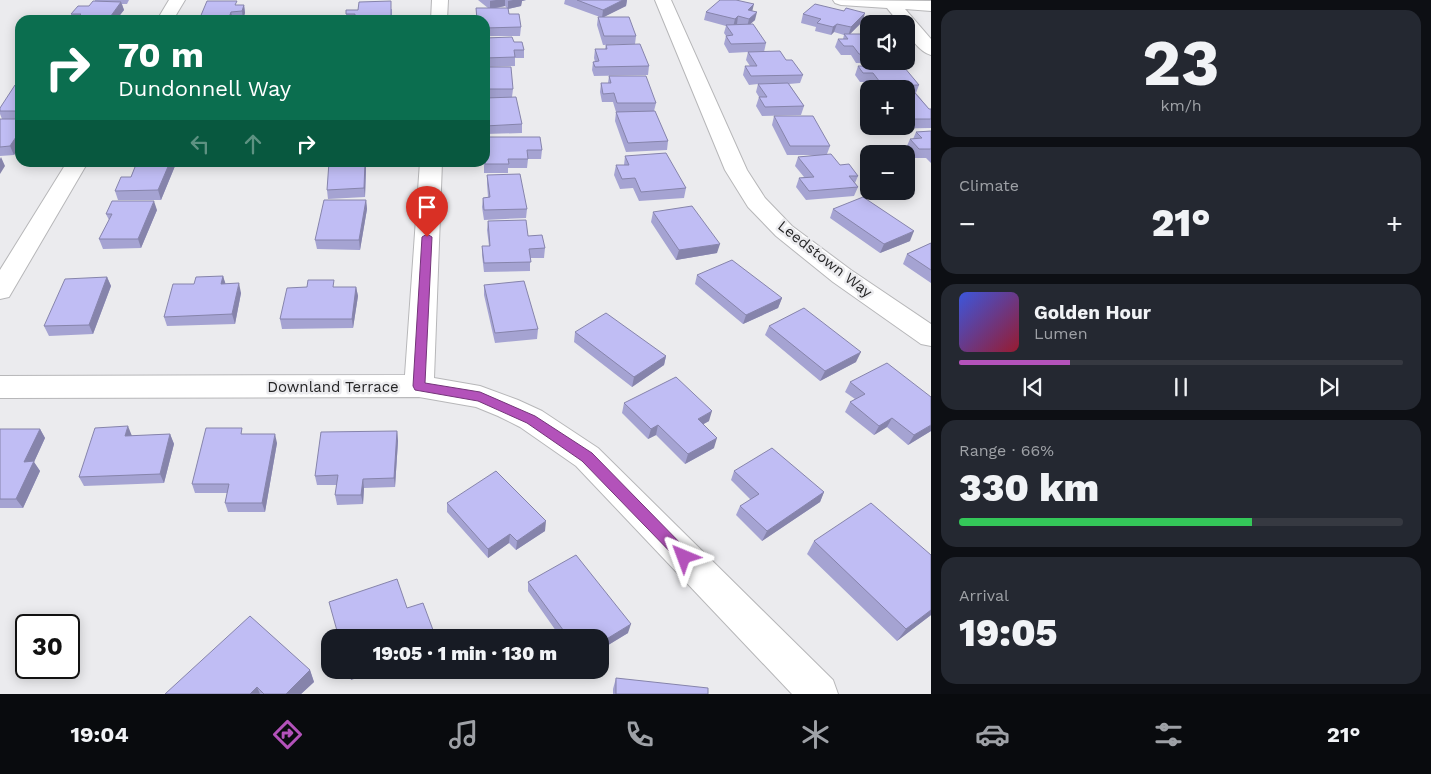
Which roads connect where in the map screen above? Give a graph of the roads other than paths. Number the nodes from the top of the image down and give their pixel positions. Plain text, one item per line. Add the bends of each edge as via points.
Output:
1 (177, 0) edge
2 (440, 0) edge
3 (663, 0) edge
4 (841, 0) edge
5 (892, 4) junction
6 (931, 6) edge
7 (168, 15) edge
8 (439, 15) edge
9 (931, 50) edge
10 (75, 167) edge
11 (431, 167) edge
12 (0, 291) edge
13 (931, 337) edge
14 (419, 386) junction
15 (0, 387) edge
16 (819, 694) edge

1 - 7 street
2 - 8 street
3 - 13 street, Leedstown Way via 736,170 756,202 784,231 842,276
4 - 5 street
5 - 6 street
5 - 9 street
10 - 12 street
11 - 14 street
14 - 15 street, Downland Terrace
14 - 16 street, Downland Terrace via 480,397 508,408 531,419 587,457

